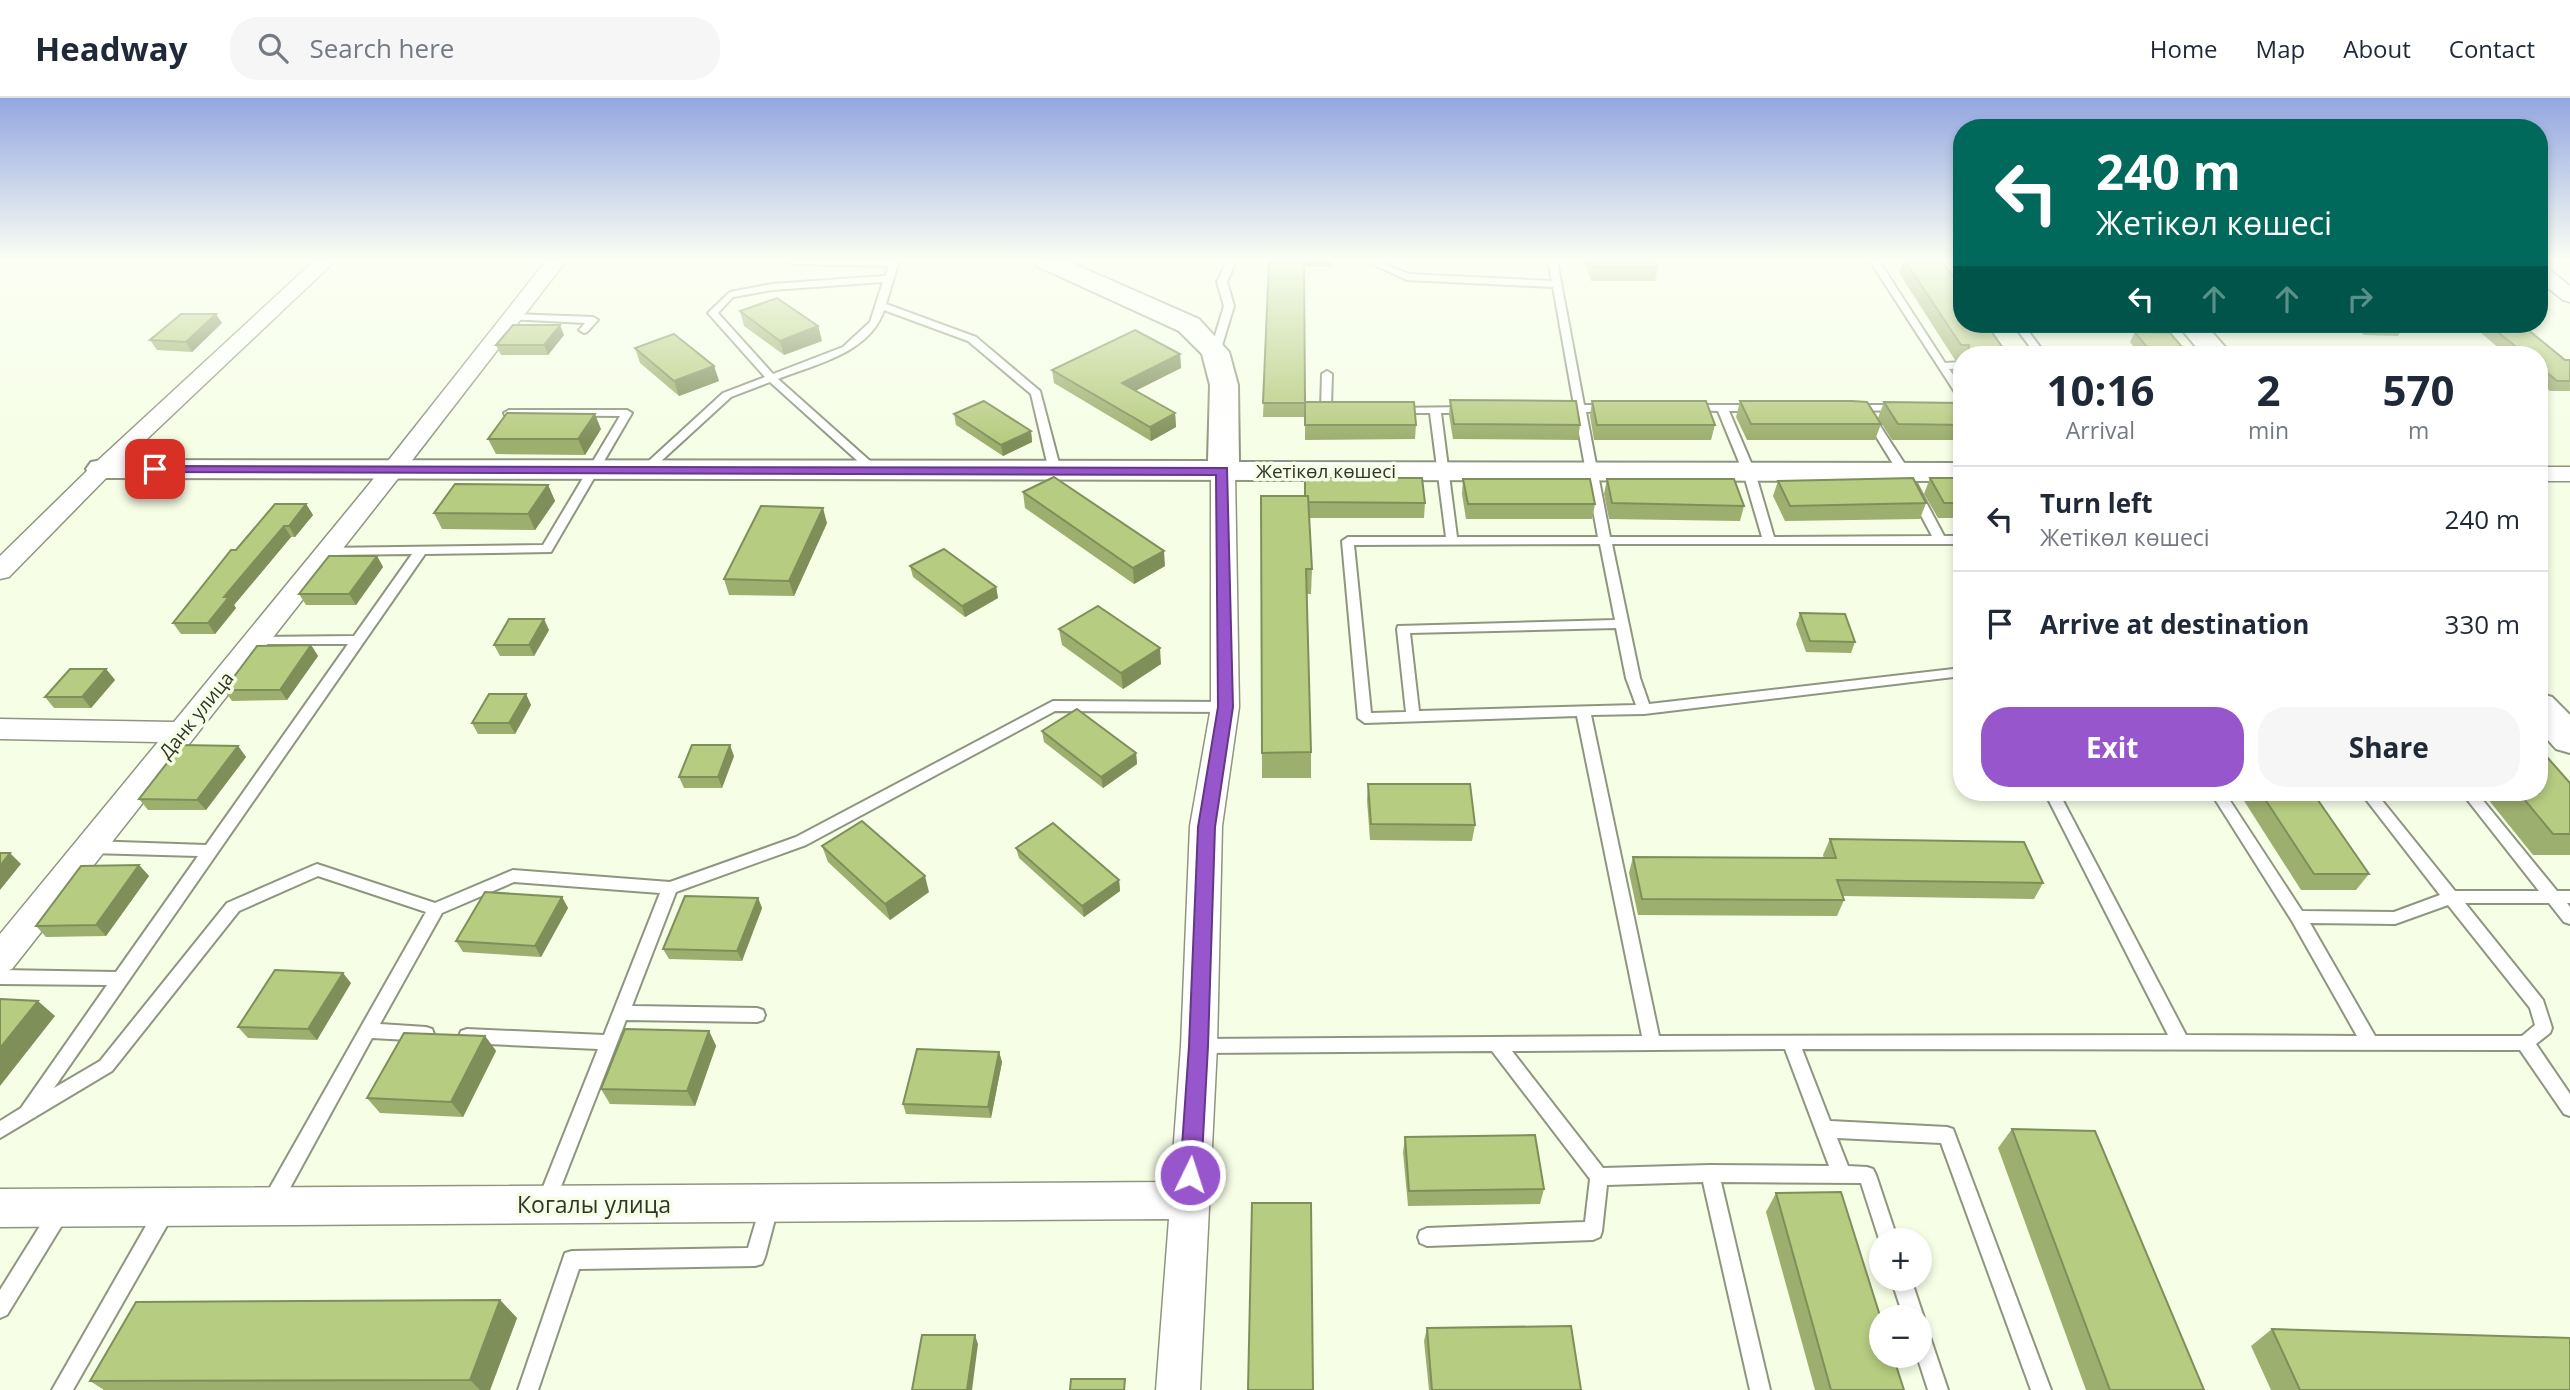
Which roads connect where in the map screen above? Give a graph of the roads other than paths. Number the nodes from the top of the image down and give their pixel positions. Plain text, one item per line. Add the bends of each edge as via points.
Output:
1 (260, 321) edge
2 (509, 321) edge
3 (592, 321) edge
4 (720, 321) edge
5 (876, 321) edge
6 (923, 321) edge
7 (1181, 321) edge
8 (1224, 321) edge
9 (1564, 321) edge
10 (1913, 321) edge
11 (584, 330) dead end
12 (2198, 333) edge
13 (2210, 346) edge
14 (1214, 352) junction
15 (1953, 365) edge
16 (1942, 366) junction
17 (1326, 374) dead end
18 (771, 378) junction
19 (1953, 382) edge
20 (1579, 408) junction
21 (1618, 408) edge
22 (1683, 408) edge
23 (1722, 408) junction
24 (1774, 408) edge
25 (1838, 408) edge
26 (1864, 408) junction
27 (1906, 408) edge
28 (1540, 409) edge
29 (1353, 410) edge
30 (1380, 410) edge
31 (1474, 410) edge
32 (1435, 411) junction
33 (509, 413) edge
34 (102, 469) junction
35 (392, 471) junction
36 (595, 471) junction
37 (644, 471) junction
38 (875, 471) junction
39 (1055, 471) junction
40 (1223, 471) junction
41 (1444, 471) junction
42 (1591, 471) junction
43 (1749, 471) junction
44 (1904, 472) junction
45 (1953, 472) edge
46 (2548, 474) edge
47 (2570, 474) edge
48 (1606, 540) junction
49 (1769, 540) junction
50 (1940, 540) junction
51 (1953, 540) edge
52 (1452, 541) junction
53 (422, 549) junction
54 (327, 551) junction
55 (0, 571) edge
56 (1622, 624) junction
57 (256, 640) junction
58 (358, 640) junction
59 (1953, 673) edge
60 (1225, 707) junction
61 (1644, 709) junction
62 (1583, 711) junction
63 (1413, 716) junction
64 (2548, 716) edge
65 (0, 729) edge
66 (183, 732) junction
67 (2570, 739) edge
68 (2056, 801) edge
69 (2223, 801) edge
70 (2374, 801) edge
71 (2475, 801) edge
72 (90, 847) junction
73 (211, 851) junction
74 (670, 888) junction
75 (2451, 897) junction
76 (2553, 897) junction
77 (2570, 897) edge
78 (436, 909) junction
79 (2298, 917) junction
80 (2570, 918) edge
81 (0, 959) edge
82 (0, 977) edge
83 (121, 979) junction
84 (621, 1013) junction
85 (757, 1015) dead end
86 (368, 1031) junction
87 (2180, 1041) junction
88 (609, 1042) junction
89 (1791, 1042) junction
90 (2370, 1042) junction
91 (2525, 1042) junction
92 (1652, 1043) junction
93 (1496, 1044) junction
94 (1199, 1046) junction
95 (2570, 1108) edge
96 (26, 1114) junction
97 (1824, 1129) junction
98 (0, 1130) edge
99 (1710, 1173) junction
100 (1842, 1175) junction
101 (1599, 1177) junction
102 (1189, 1200) junction
103 (771, 1203) junction
104 (545, 1205) junction
105 (270, 1206) junction
106 (167, 1207) junction
107 (0, 1208) edge
108 (62, 1208) junction
109 (1885, 1228) edge
110 (1427, 1237) dead end
111 (0, 1308) edge
112 (1931, 1368) edge
113 (62, 1390) edge
114 (528, 1390) edge
115 (1178, 1390) edge
116 (1760, 1390) edge
117 (1938, 1390) edge
118 (2041, 1390) edge

1 - 34 street
2 - 35 street, Данк улица
3 - 11 lane
4 - 18 lane
5 - 18 lane via 847,349
6 - 39 lane via 972,339 1036,393
7 - 14 street
8 - 14 lane
9 - 20 lane
10 - 16 lane
12 - 13 street
14 - 40 street via 1224,385
15 - 16 lane
16 - 19 lane
17 - 29 lane via 1326,409
18 - 37 lane via 727,394
18 - 38 lane
20 - 21 lane
20 - 28 lane
20 - 42 lane
22 - 23 lane
23 - 24 lane
23 - 43 lane
25 - 26 lane
26 - 27 lane
26 - 44 lane
30 - 32 lane
31 - 32 lane
32 - 41 lane
33 - 36 lane via 627,413
34 - 35 street, Жетікөл көшесі
34 - 55 street
35 - 36 street, Жетікөл көшесі
35 - 54 street, Данк улица
36 - 37 street, Жетікөл көшесі
36 - 53 lane via 547,549
37 - 38 street, Жетікөл көшесі
38 - 39 street, Жетікөл көшесі
39 - 40 street, Жетікөл көшесі
40 - 41 street, Жетікөл көшесі
40 - 60 street
41 - 42 street, Жетікөл көшесі
41 - 52 lane
42 - 43 street, Жетікөл көшесі
42 - 48 lane
43 - 44 street, Жетікөл көшесі
43 - 49 lane
44 - 45 street, Жетікөл көшесі
44 - 50 lane
46 - 47 street
48 - 49 lane
48 - 52 lane
48 - 56 lane
49 - 50 lane
50 - 51 lane
52 - 63 lane via 1348,541 1365,718
53 - 54 lane
53 - 58 lane
54 - 57 street, Данк улица
56 - 61 lane
56 - 63 lane via 1403,629
57 - 58 lane
57 - 66 street, Данк улица
58 - 73 lane
59 - 61 lane
60 - 74 lane via 1053,706 802,841
60 - 94 street via 1206,827
61 - 62 lane
62 - 63 lane
62 - 92 lane
64 - 67 street
65 - 66 street
66 - 72 street, Данк улица
68 - 87 lane
69 - 79 lane
70 - 75 lane
71 - 76 lane
72 - 73 lane
72 - 81 street, Данк улица
73 - 83 lane
74 - 78 lane via 513,876
74 - 84 lane
75 - 76 lane
75 - 79 lane via 2395,918
75 - 91 lane via 2537,1005 2544,1028
76 - 77 lane
76 - 80 lane
78 - 86 lane
78 - 96 lane via 317,870 233,907 106,1066
79 - 90 lane
82 - 83 lane
83 - 96 lane
84 - 85 lane
84 - 88 lane
86 - 88 lane
86 - 105 lane
87 - 89 lane
87 - 90 lane
88 - 104 lane
89 - 92 lane
89 - 97 lane
90 - 91 lane
91 - 95 lane
92 - 93 lane
93 - 94 lane
93 - 101 lane
94 - 102 street
96 - 98 lane
97 - 100 lane
97 - 118 lane via 1947,1135
99 - 100 lane
99 - 101 lane
99 - 116 lane
100 - 109 lane via 1867,1175
101 - 110 lane via 1593,1231
102 - 103 street, Когалы улица
102 - 115 street
103 - 104 street, Когалы улица
103 - 114 lane via 755,1257 572,1260
104 - 105 street, Когалы улица
105 - 106 street, Когалы улица
106 - 108 street, Когалы улица
106 - 113 lane
107 - 108 street, Когалы улица
108 - 111 lane
112 - 117 lane

